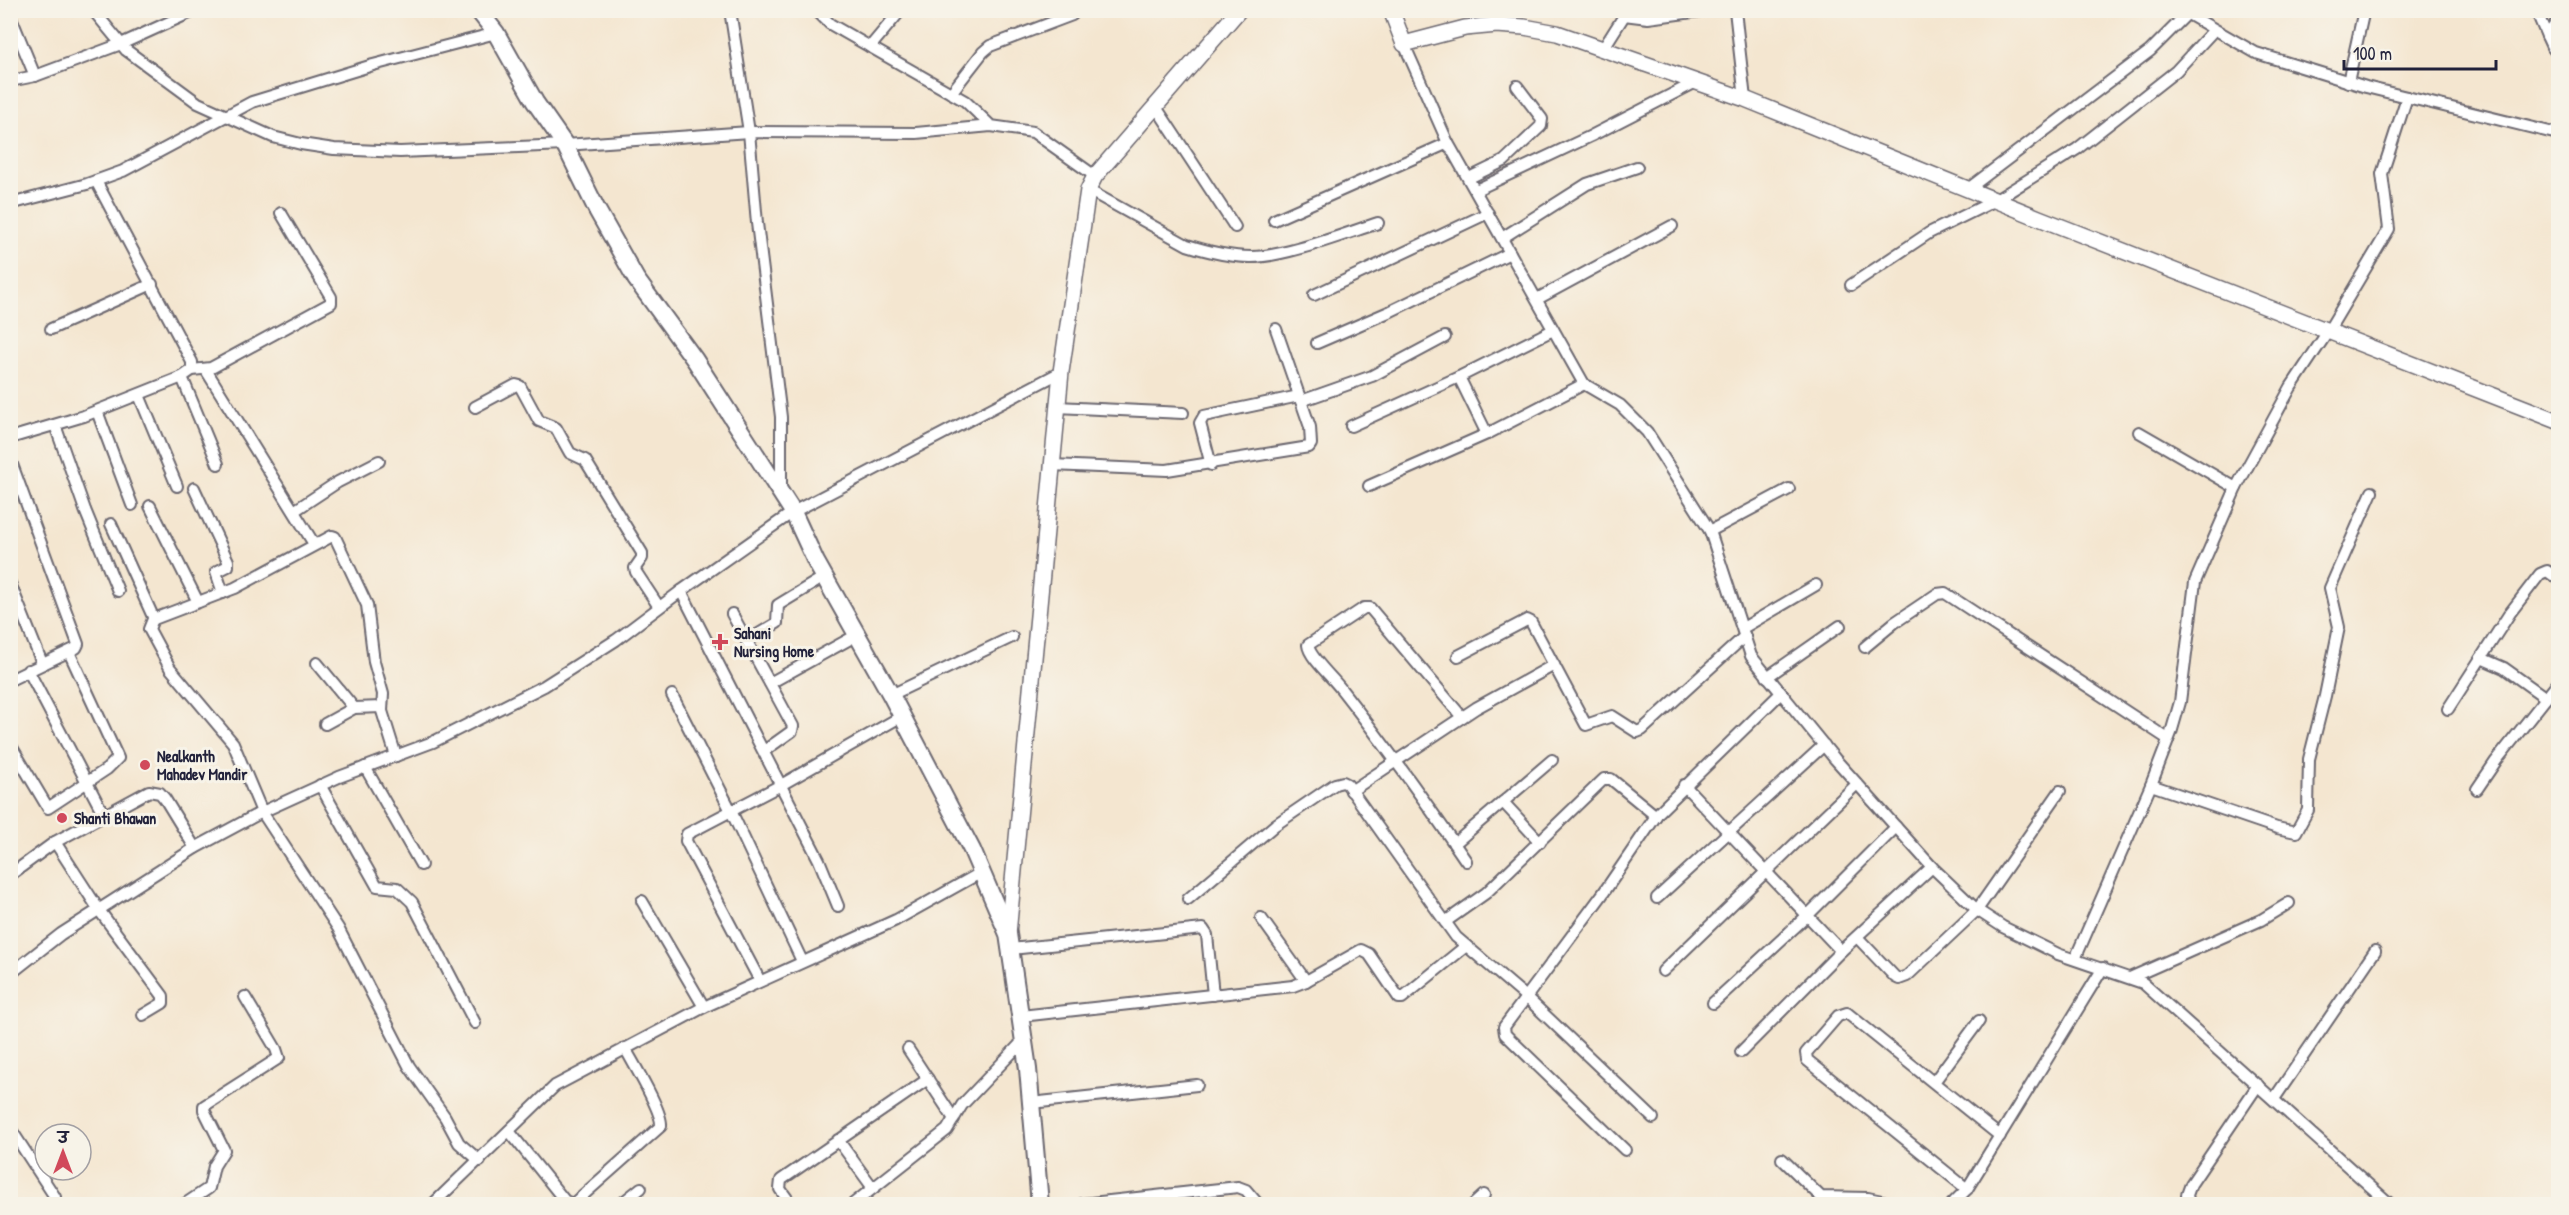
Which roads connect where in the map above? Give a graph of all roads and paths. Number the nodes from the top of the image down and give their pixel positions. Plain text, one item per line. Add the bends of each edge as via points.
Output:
1 (93, 10) edge
2 (196, 10) edge
3 (478, 10) edge
4 (730, 10) edge
5 (816, 10) edge
6 (901, 10) edge
7 (1239, 10) edge
8 (1391, 10) edge
9 (1708, 10) edge
10 (1736, 10) edge
11 (2364, 10) edge
12 (2536, 10) edge
13 (2184, 12) edge
14 (1626, 13) edge
15 (10, 15) edge
16 (1072, 15) dead end
17 (2559, 20) edge
18 (2213, 31) junction
19 (496, 33) junction
20 (2547, 36) junction
21 (121, 44) junction
22 (1404, 44) junction
23 (870, 47) junction
24 (1603, 49) junction
25 (2559, 54) edge
26 (35, 76) junction
27 (10, 81) edge
28 (1696, 82) junction
29 (2348, 82) junction
30 (1517, 86) dead end
31 (951, 93) junction
32 (2407, 97) junction
33 (1745, 99) junction
34 (1156, 107) junction
35 (227, 116) junction
36 (991, 126) junction
37 (749, 132) junction
38 (2559, 134) edge
39 (1448, 143) junction
40 (565, 145) junction
41 (1637, 167) dead end
42 (1468, 178) junction
43 (96, 181) junction
44 (1092, 183) junction
45 (1968, 189) junction
46 (1476, 190) junction
47 (1996, 200) junction
48 (10, 204) edge
49 (281, 213) dead end
50 (1488, 213) junction
51 (1275, 220) dead end
52 (1378, 223) dead end
53 (1672, 226) dead end
54 (1234, 227) dead end
55 (1502, 238) junction
56 (1510, 253) junction
57 (152, 284) junction
58 (1851, 285) dead end
59 (1314, 295) dead end
60 (1537, 299) junction
61 (51, 329) dead end
62 (1276, 329) dead end
63 (1553, 330) junction
64 (2327, 333) junction
65 (1445, 337) dead end
66 (1317, 343) dead end
67 (192, 370) junction
68 (206, 370) junction
69 (1061, 372) junction
70 (182, 377) junction
71 (1459, 377) junction
72 (1584, 384) junction
73 (139, 394) junction
74 (1300, 398) junction
75 (475, 407) dead end
76 (1057, 407) junction
77 (96, 411) junction
78 (1182, 413) dead end
79 (2559, 421) edge
80 (55, 425) junction
81 (1351, 426) dead end
82 (2139, 432) dead end
83 (1487, 434) junction
84 (10, 438) edge
85 (10, 459) edge
86 (379, 461) dead end
87 (218, 464) dead end
88 (1052, 465) junction
89 (1210, 465) junction
90 (177, 486) dead end
91 (1369, 486) dead end
92 (194, 488) dead end
93 (2236, 488) junction
94 (1789, 489) dead end
95 (2372, 492) dead end
96 (781, 494) junction
97 (132, 505) dead end
98 (150, 506) dead end
99 (294, 511) junction
100 (793, 513) junction
101 (111, 524) dead end
102 (1710, 531) junction
103 (314, 544) junction
104 (824, 577) junction
105 (2559, 579) edge
106 (10, 583) edge
107 (1816, 585) dead end
108 (118, 591) dead end
109 (681, 591) junction
110 (223, 593) junction
111 (198, 602) junction
112 (659, 607) junction
113 (732, 614) dead end
114 (153, 619) junction
115 (1840, 626) dead end
116 (1744, 632) junction
117 (857, 635) junction
118 (1012, 638) dead end
119 (747, 641) junction
120 (1865, 647) dead end
121 (69, 651) junction
122 (1458, 656) dead end
123 (2481, 658) junction
124 (42, 663) junction
125 (317, 663) dead end
126 (1554, 664) junction
127 (28, 670) junction
128 (1767, 677) junction
129 (10, 680) edge
130 (770, 683) junction
131 (2559, 683) edge
132 (1781, 693) junction
133 (672, 695) dead end
134 (891, 695) junction
135 (2546, 698) junction
136 (382, 707) junction
137 (354, 708) junction
138 (2448, 709) dead end
139 (902, 716) junction
140 (1462, 717) junction
141 (326, 724) dead end
142 (2168, 739) junction
143 (10, 744) edge
144 (1824, 745) junction
145 (764, 751) junction
146 (396, 756) junction
147 (1397, 760) junction
148 (1552, 760) dead end
149 (364, 767) junction
150 (85, 783) junction
151 (1857, 784) junction
152 (320, 785) junction
153 (781, 785) junction
154 (1684, 785) junction
155 (2151, 786) junction
156 (2478, 789) dead end
157 (1351, 791) junction
158 (2060, 791) dead end
159 (1503, 802) junction
160 (731, 811) junction
161 (261, 812) junction
162 (104, 815) junction
163 (1656, 816) junction
164 (1896, 827) junction
165 (1730, 832) junction
166 (55, 842) junction
167 (1540, 842) junction
168 (1454, 844) junction
169 (195, 848) junction
170 (1466, 861) dead end
171 (421, 865) dead end
172 (1932, 867) junction
173 (1765, 870) junction
174 (982, 872) junction
175 (10, 875) edge
176 (1657, 898) dead end
177 (1188, 899) dead end
178 (642, 901) dead end
179 (2289, 903) dead end
180 (838, 906) dead end
181 (99, 910) junction
182 (1977, 910) junction
183 (1808, 915) junction
184 (1261, 918) dead end
185 (1445, 921) junction
186 (1857, 937) junction
187 (1009, 941) junction
188 (1466, 946) junction
189 (1842, 951) junction
190 (2375, 951) dead end
191 (2076, 960) junction
192 (802, 961) junction
193 (2103, 968) junction
194 (1663, 971) dead end
195 (10, 974) edge
196 (2132, 977) junction
197 (760, 981) junction
198 (1306, 981) junction
199 (1213, 995) junction
200 (1526, 996) junction
201 (245, 997) dead end
202 (1713, 1003) dead end
203 (704, 1007) junction
204 (143, 1015) dead end
205 (1021, 1016) junction
206 (1979, 1021) dead end
207 (475, 1023) dead end
208 (1024, 1040) junction
209 (625, 1048) junction
210 (908, 1050) dead end
211 (1741, 1052) dead end
212 (928, 1079) junction
213 (1934, 1082) junction
214 (1197, 1085) dead end
215 (2258, 1085) junction
216 (2274, 1099) junction
217 (1031, 1102) junction
218 (1653, 1118) dead end
219 (954, 1119) junction
220 (10, 1128) edge
221 (509, 1131) junction
222 (2000, 1136) junction
223 (838, 1140) junction
224 (1625, 1150) dead end
225 (1782, 1159) dead end
226 (480, 1161) junction
227 (641, 1188) dead end
228 (873, 1188) junction
229 (1966, 1189) junction
230 (1485, 1194) dead end
231 (55, 1197) dead end
232 (185, 1204) edge
233 (433, 1204) edge
234 (621, 1204) edge
235 (791, 1204) edge
236 (853, 1204) edge
237 (1041, 1204) edge
238 (1082, 1204) edge
239 (1258, 1204) edge
240 (1474, 1204) edge
241 (1896, 1204) edge
242 (1952, 1204) edge
243 (2189, 1204) edge
244 (2390, 1204) edge

1 - 21 street
2 - 21 street
3 - 19 main road
4 - 37 street
5 - 23 street via 830,24
6 - 23 street
7 - 34 street
8 - 22 street
9 - 14 street via 1648,18
10 - 33 street
11 - 29 street
12 - 20 street
13 - 18 street
13 - 45 street via 2150,51
14 - 24 street
15 - 26 street
16 - 31 street via 990,46
17 - 20 street
18 - 29 street via 2256,53
18 - 47 street via 2151,92 2077,149
19 - 35 street via 373,65 263,99
19 - 40 main road
20 - 25 street
21 - 26 street
21 - 35 street via 198,103
22 - 24 street via 1465,27 1497,24 1557,33
22 - 39 street
23 - 31 street
24 - 28 street
26 - 27 street
28 - 33 street
28 - 46 street
29 - 32 street
30 - 42 street via 1542,119 1541,126 1504,161
31 - 36 street via 971,105
32 - 38 street
32 - 64 street via 2382,174 2388,229
33 - 45 street
34 - 44 street
34 - 54 street
35 - 40 street via 273,137 333,149 400,152
35 - 43 street via 123,171
36 - 37 street via 916,133
36 - 44 street via 1033,132
37 - 40 street
37 - 96 street via 781,417
39 - 42 street
39 - 51 street
40 - 96 main road via 636,279
41 - 55 street via 1587,184
42 - 46 street
43 - 48 street
43 - 57 street
44 - 52 street via 1186,245 1250,257 1278,253
44 - 69 street
45 - 47 street
46 - 50 street
47 - 58 street via 1929,233
47 - 64 street
49 - 68 street via 331,303
50 - 55 street
50 - 59 street
53 - 60 street
55 - 56 street
56 - 60 street
56 - 66 street
57 - 61 street
57 - 67 street via 192,362
60 - 63 street
62 - 74 street
63 - 71 street
63 - 72 street
64 - 79 street
64 - 93 street via 2291,387
65 - 74 street via 1372,376
67 - 68 street
67 - 70 street
68 - 99 street
69 - 76 street
69 - 100 street
70 - 73 street
70 - 87 street
71 - 81 street
71 - 83 street
72 - 83 street
72 - 102 street via 1620,405 1647,432
73 - 77 street
73 - 90 street
74 - 89 street via 1204,416 1200,423
74 - 89 street via 1310,427 1309,447
75 - 112 street via 520,386 539,421 556,428 570,453 585,460 642,553 636,572
76 - 78 street
76 - 88 street
77 - 80 street
77 - 97 street
80 - 84 street
80 - 108 street
82 - 93 street
83 - 91 street
85 - 121 street via 78,640 78,646
86 - 99 street
88 - 89 street via 1167,471
88 - 187 street
92 - 110 street via 228,561 228,566 216,572
93 - 142 street via 2195,582 2180,702
94 - 102 street
95 - 155 street via 2330,588 2338,632 2309,759 2308,810 2296,832
96 - 100 main road
98 - 111 street
99 - 103 street
100 - 104 main road
100 - 109 street
101 - 114 street
102 - 116 street
103 - 110 street
103 - 136 street via 335,537 365,599 383,694
104 - 117 main road
104 - 119 street via 780,604 777,623
105 - 123 street via 2547,571 2540,574
106 - 124 street
107 - 116 street
109 - 112 street
109 - 145 street
110 - 111 street
111 - 114 street
112 - 146 street via 544,686 433,742
113 - 119 street
114 - 161 street via 149,629 170,668 233,743
115 - 128 street
116 - 126 street via 1637,732 1610,716 1586,725
116 - 128 street via 1751,656
117 - 130 street
117 - 134 main road
118 - 134 street
119 - 130 street
120 - 142 street via 1894,623 1937,594 1945,593
121 - 124 street
121 - 150 street via 118,758
122 - 126 street via 1527,620
123 - 135 street via 2509,671
123 - 138 street
124 - 127 street
125 - 137 street
126 - 140 street
127 - 129 street
127 - 150 street
128 - 132 street
130 - 145 street via 793,729
131 - 135 street
132 - 144 street
132 - 154 street
133 - 160 street
134 - 139 main road
135 - 156 street
136 - 137 street
136 - 146 street
137 - 141 street
139 - 153 street
139 - 174 main road
140 - 147 street
140 - 147 street via 1370,608 1312,641 1308,645 1310,652
142 - 155 street
143 - 150 street via 48,808
144 - 151 street
144 - 165 street
145 - 153 street
146 - 149 street
147 - 157 street
147 - 168 street
148 - 159 street
149 - 152 street
149 - 171 street
150 - 162 street
151 - 164 street
151 - 173 street
152 - 161 street
152 - 207 street via 378,886 397,888 412,902
153 - 160 street
153 - 180 street
154 - 163 street
154 - 165 street
155 - 191 street
157 - 177 street via 1343,782 1335,784 1275,825
157 - 185 street
158 - 182 street
159 - 167 street
159 - 168 street
160 - 192 street
160 - 197 street via 688,832 686,841
161 - 169 street
161 - 226 street via 338,928 413,1073 459,1143
162 - 166 street
162 - 169 street via 149,791 160,793
163 - 167 street via 1608,778
163 - 200 street
164 - 172 street
164 - 183 street
165 - 173 street
165 - 176 street
166 - 175 street
166 - 181 street
167 - 185 street via 1486,893
168 - 170 street
169 - 181 street
172 - 182 street
172 - 186 street
173 - 183 street
173 - 194 street
174 - 187 main road
174 - 192 street via 896,920
178 - 203 street
179 - 196 street via 2261,920
181 - 195 street
181 - 204 street via 163,996 163,1003
182 - 186 street via 1903,979 1894,977
182 - 191 street via 2003,927
183 - 189 street
183 - 202 street
184 - 198 street
185 - 188 street
186 - 189 street
187 - 199 street via 1203,929 1207,935
187 - 205 main road
188 - 198 street via 1406,998 1399,998 1364,950
188 - 200 street
189 - 211 street
190 - 216 street
191 - 193 street
192 - 197 street
193 - 196 street
193 - 222 street
196 - 215 street via 2154,991
197 - 203 street
198 - 199 street via 1278,989
199 - 205 street
200 - 218 street
200 - 224 street via 1506,1023 1505,1034
201 - 232 street via 279,1058 204,1106 224,1149 214,1166 209,1188
203 - 209 street
205 - 208 main road
206 - 213 street
208 - 217 main road
208 - 219 street via 962,1105
209 - 221 street via 555,1086
209 - 221 street via 661,1126 573,1204 565,1201
210 - 212 street
212 - 219 street
212 - 223 street
213 - 222 street
213 - 229 street via 1847,1013 1838,1016 1806,1053 1807,1060
214 - 217 street
215 - 216 street
215 - 243 street via 2191,1184
216 - 244 street
217 - 237 main road
219 - 228 street via 946,1130
220 - 231 street
221 - 226 street
222 - 229 street
223 - 228 street
223 - 235 street via 781,1180 780,1189
225 - 241 street via 1821,1197 1875,1199
226 - 233 street
227 - 234 street
228 - 236 street
229 - 242 street
230 - 240 street
238 - 239 street via 1238,1187

